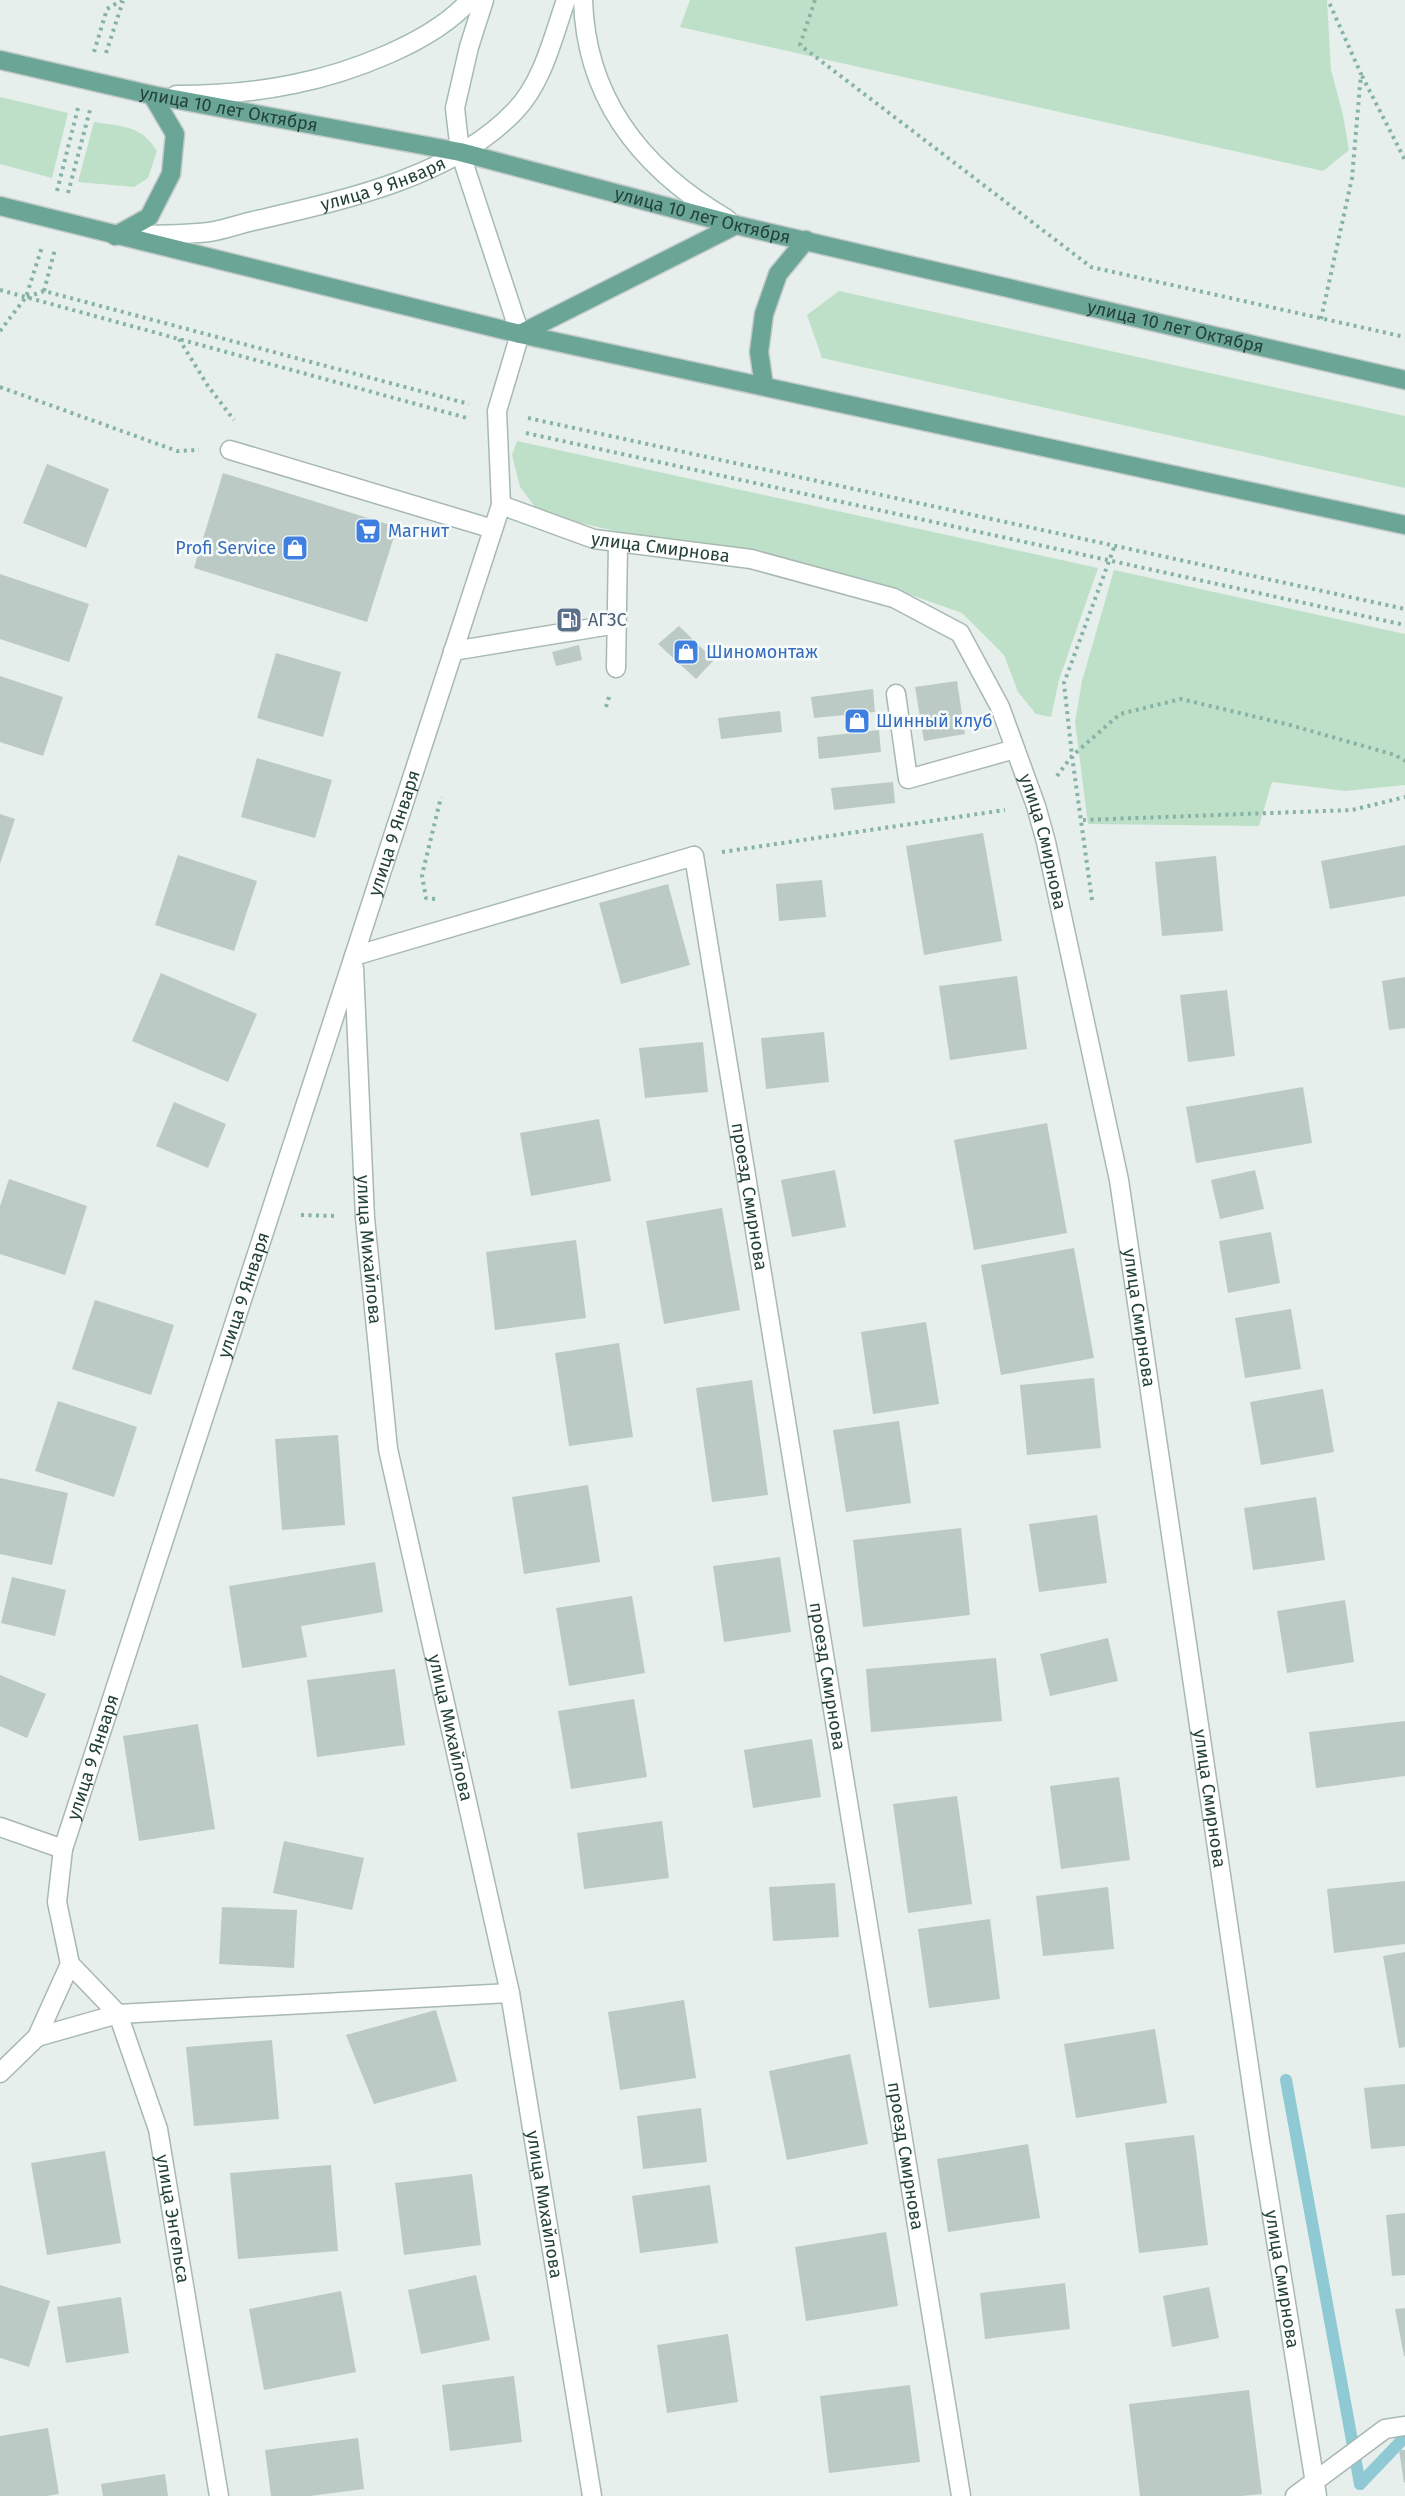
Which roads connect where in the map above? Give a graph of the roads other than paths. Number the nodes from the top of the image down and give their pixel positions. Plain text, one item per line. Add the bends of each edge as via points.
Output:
1 (470, 0) edge
2 (484, 0) edge
3 (566, 0) edge
4 (583, 0) edge
5 (0, 60) edge
6 (152, 94) junction
7 (460, 152) junction
8 (0, 206) edge
9 (736, 225) junction
10 (115, 236) junction
11 (806, 240) junction
12 (520, 334) junction
13 (1405, 380) edge
14 (764, 386) junction
15 (230, 450) road end
16 (501, 505) junction
17 (1405, 525) edge
18 (493, 529) junction
19 (618, 543) junction
20 (617, 624) junction
21 (453, 651) junction
22 (616, 668) dead end
23 (896, 694) dead end
24 (1015, 749) junction
25 (354, 956) junction
26 (0, 1827) edge
27 (63, 1849) junction
28 (70, 1964) junction
29 (510, 1994) junction
30 (118, 2014) junction
31 (37, 2037) junction
32 (0, 2073) edge
33 (1405, 2426) edge
34 (1316, 2489) edge
35 (219, 2496) edge
36 (592, 2496) edge
37 (961, 2496) edge
38 (1295, 2496) edge

1 - 6 street via 420,38 334,74 254,89
2 - 7 street via 455,108
3 - 7 street, улица 9 Января via 533,88 493,132
4 - 9 street via 585,40 596,74 626,134 681,190
5 - 6 main road, улица 10 лет Октября
6 - 7 main road, улица 10 лет Октября
6 - 10 main road via 175,134 171,174 149,217
7 - 9 main road, улица 10 лет Октября
7 - 10 street, улица 9 Января via 421,173 284,215 212,232
7 - 12 street
8 - 10 main road
9 - 11 main road, улица 10 лет Октября
9 - 12 main road
10 - 12 main road
11 - 13 main road, улица 10 лет Октября
11 - 14 main road via 778,274 764,314 759,352
12 - 14 main road
12 - 16 street via 497,419
14 - 17 main road
15 - 18 street
16 - 18 street, улица 9 Января
16 - 19 street, улица Смирнова via 594,539
18 - 21 street, улица 9 Января
19 - 20 street
19 - 24 street, улица Смирнова via 751,559 894,598 960,633 1000,707
20 - 21 street
20 - 22 street
21 - 25 street, улица 9 Января
23 - 24 street via 908,779
24 - 34 street, улица Смирнова via 1046,842 1119,1180 1260,2141
25 - 27 street, улица 9 Января
25 - 29 street, улица Михайлова via 365,1218 388,1449
25 - 37 street, проезд Смирнова via 694,856
26 - 27 street
27 - 28 street, улица 9 Января via 57,1902
28 - 30 street, улица Энгельса
28 - 31 street
29 - 30 street
29 - 36 street, улица Михайлова
30 - 31 street
30 - 35 street, улица Энгельса via 158,2129
31 - 32 street
33 - 34 street via 1385,2429
34 - 38 street

